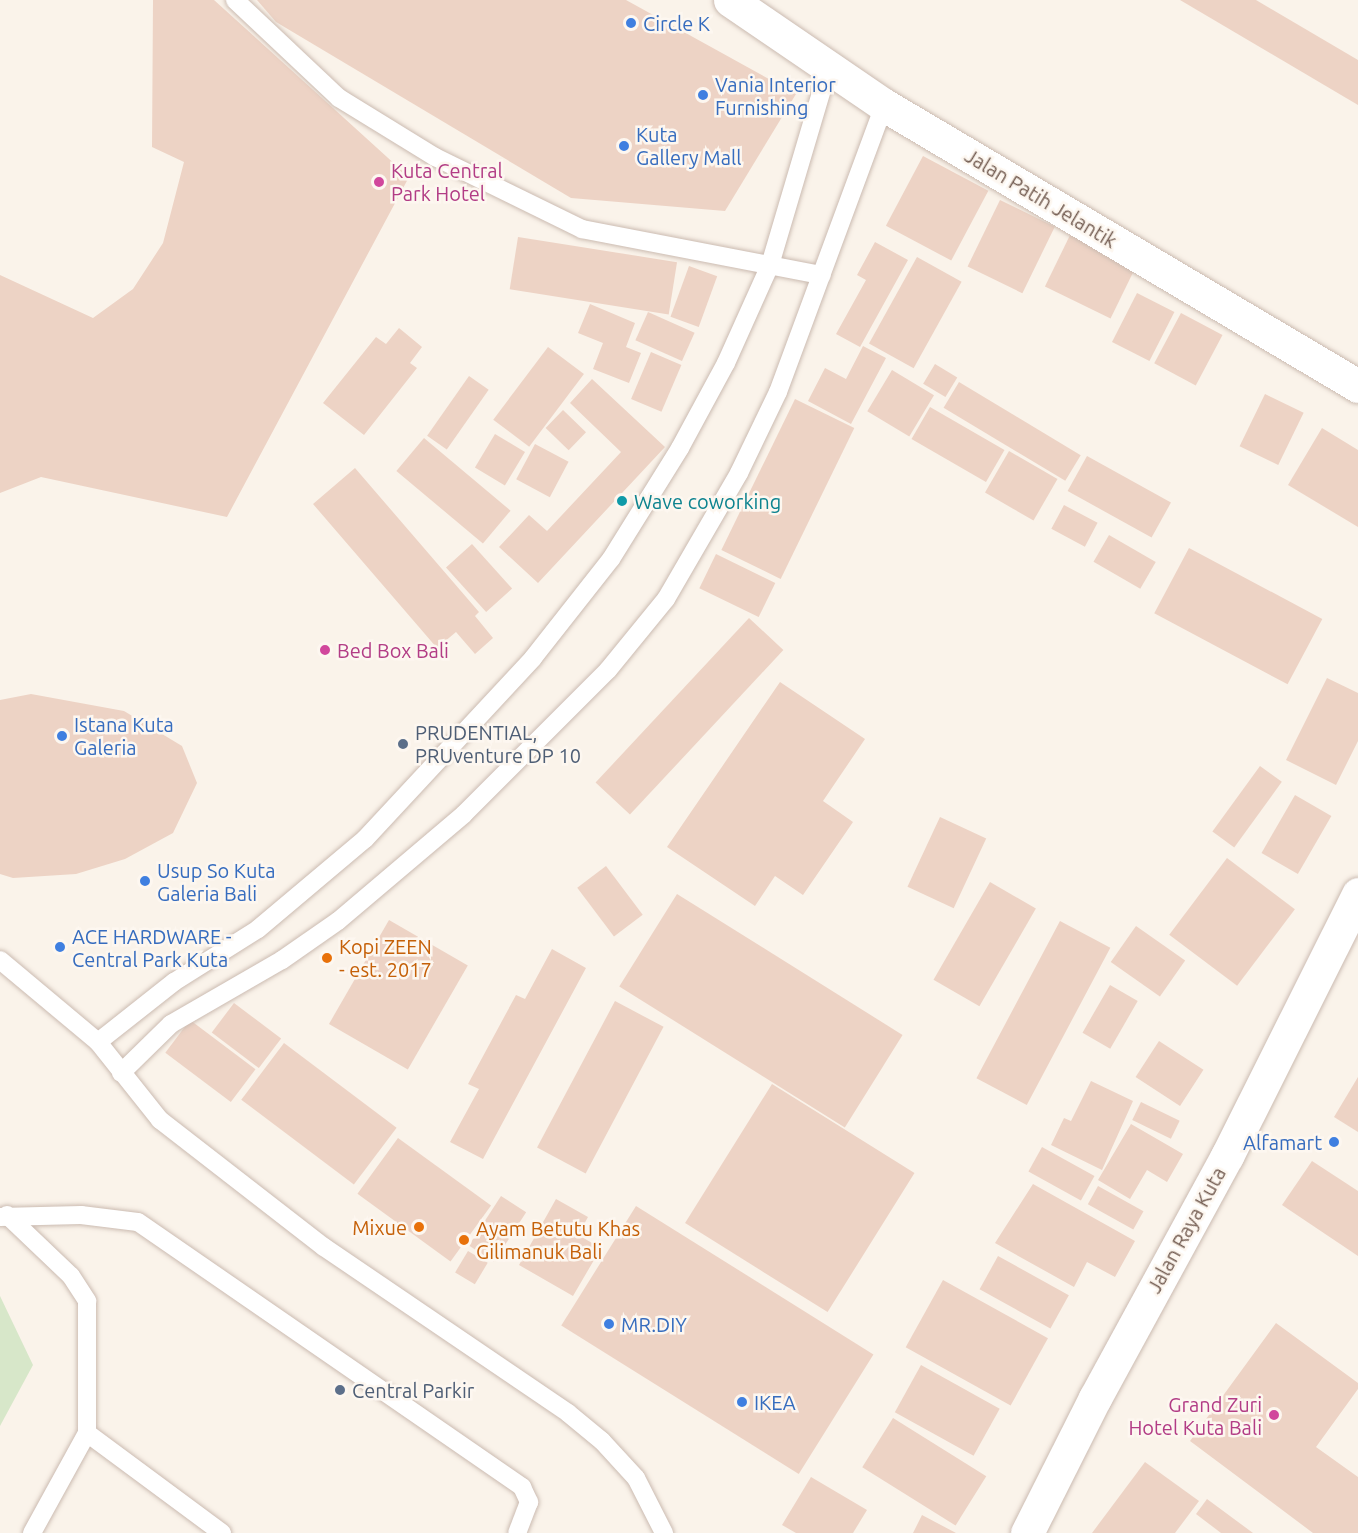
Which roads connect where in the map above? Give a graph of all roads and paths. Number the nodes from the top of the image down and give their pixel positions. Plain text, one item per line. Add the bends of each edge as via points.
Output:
1 (235, 0) edge
2 (743, 4) edge
3 (828, 69) junction
4 (884, 105) junction
5 (770, 265) junction
6 (822, 275) junction
7 (1358, 386) edge
8 (1358, 894) edge
9 (0, 960) edge
10 (98, 1042) junction
11 (121, 1073) junction
12 (4, 1214) edge
13 (87, 1433) junction
14 (32, 1533) edge
15 (222, 1533) edge
16 (517, 1533) edge
17 (664, 1533) edge
18 (1027, 1533) edge

1 - 5 lane via 339,98 435,157 582,229
2 - 3 street, Jalan Patih Jelantik
3 - 4 street, Jalan Patih Jelantik
3 - 5 lane
4 - 6 lane
4 - 7 street, Jalan Patih Jelantik
5 - 6 lane
5 - 10 lane via 726,363 680,448 611,560 533,658 365,839 258,929 174,982
6 - 11 lane via 778,392 739,473 666,599 608,670 464,814 338,921 282,960 171,1024
8 - 18 street, Jalan Raya Kuta via 1227,1156 1095,1398
9 - 10 lane
10 - 11 lane
11 - 17 lane via 160,1120 324,1247 602,1441 636,1478
12 - 13 lane via 70,1276 87,1301
12 - 16 lane via 81,1215 138,1222 522,1487 529,1502
13 - 14 lane
13 - 15 lane

